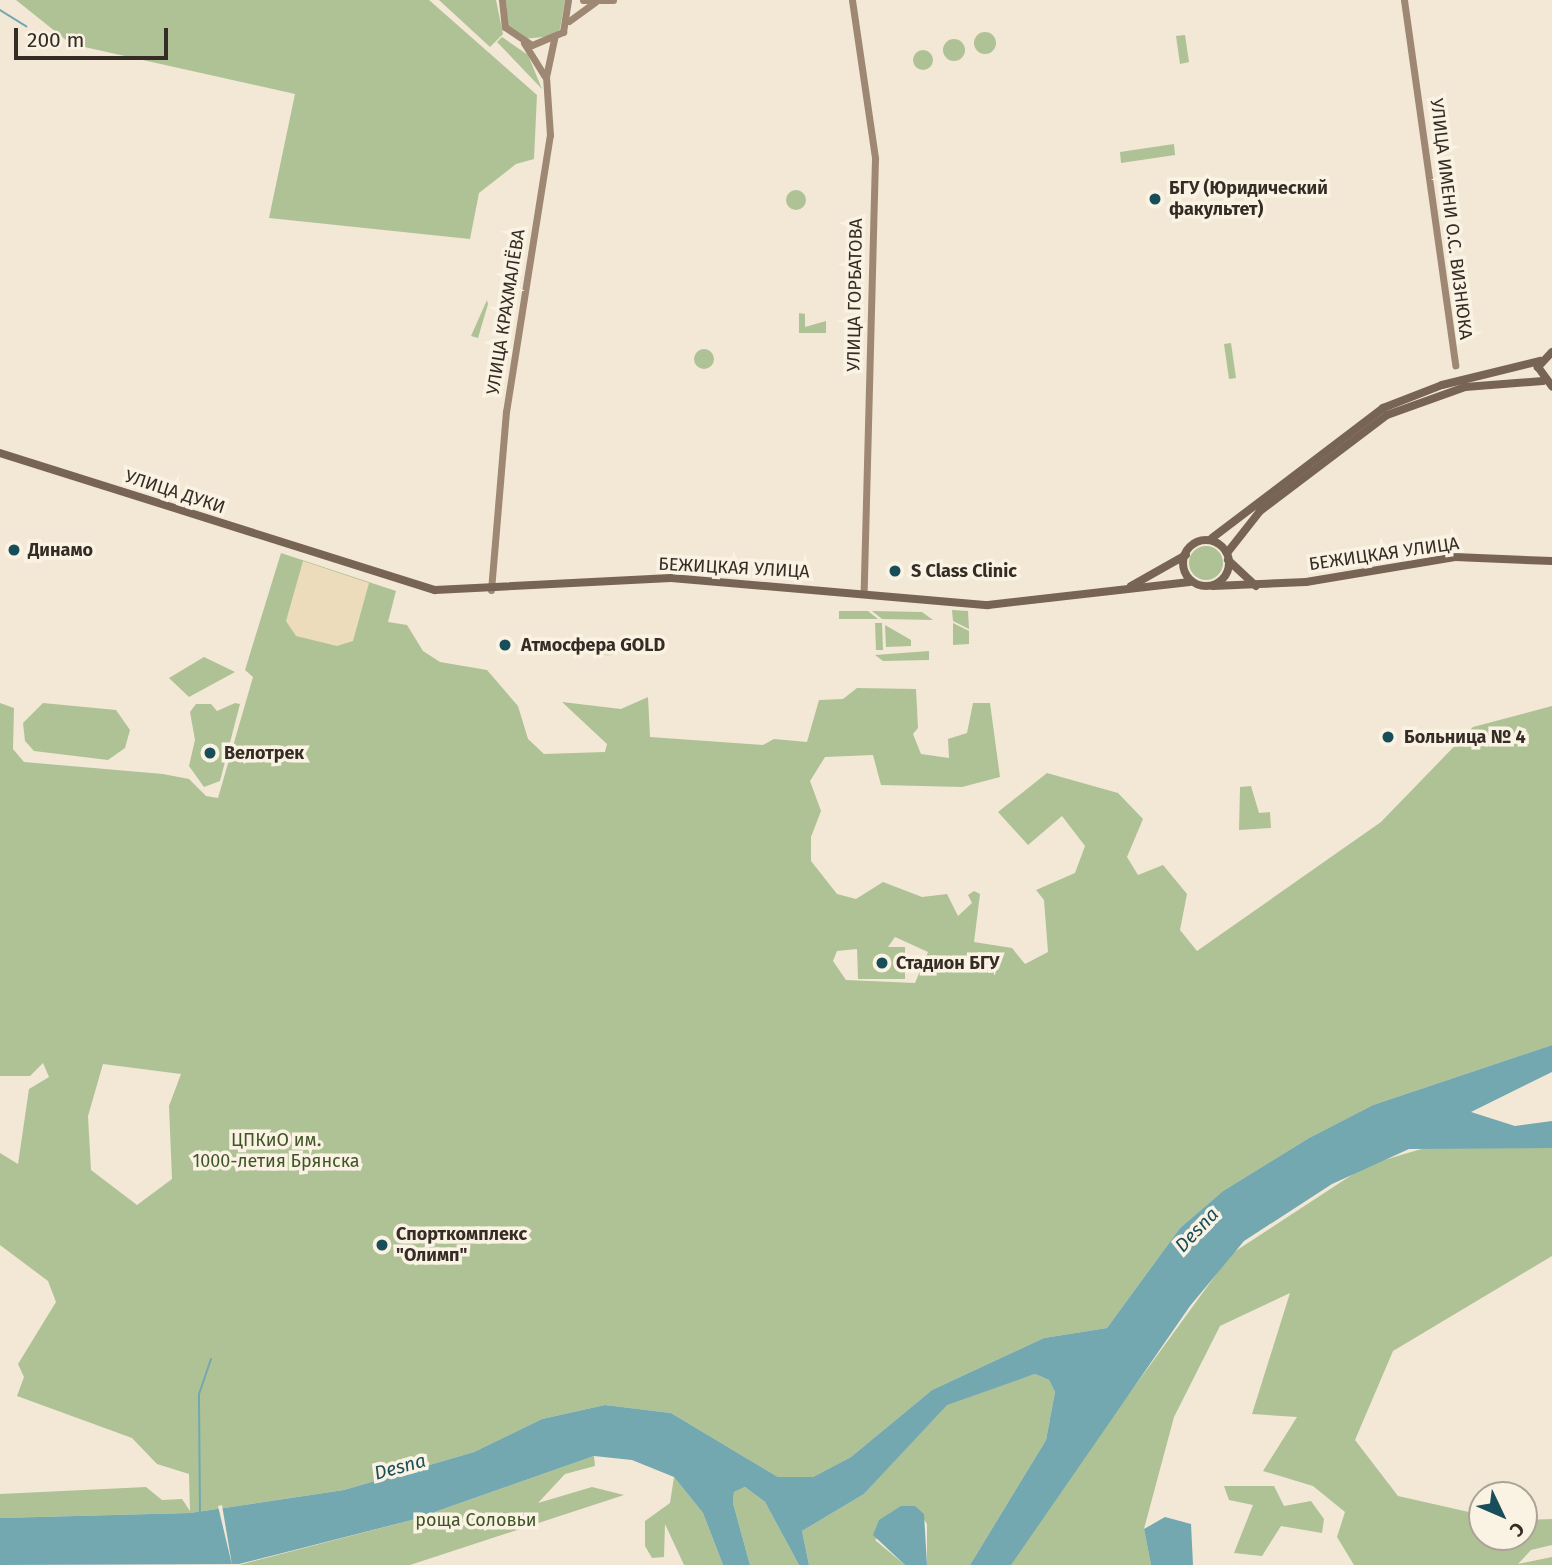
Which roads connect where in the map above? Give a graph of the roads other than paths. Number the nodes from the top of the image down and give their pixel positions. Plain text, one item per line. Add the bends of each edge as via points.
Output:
1 (502, 0) edge
2 (568, 0) edge
3 (583, 0) edge
4 (613, 0) edge
5 (852, 0) edge
6 (1404, 0) edge
7 (595, 2) junction
8 (568, 21) junction
9 (554, 39) junction
10 (524, 43) junction
11 (546, 77) junction
12 (1552, 352) edge
13 (1540, 361) junction
14 (1455, 365) dead end
15 (1543, 381) junction
16 (1552, 386) edge
17 (0, 453) edge
18 (1212, 538) junction
19 (1186, 555) junction
20 (1228, 556) junction
21 (1552, 561) edge
22 (340, 563) joint
23 (1190, 582) junction
24 (1213, 586) junction
25 (1262, 586) junction
26 (491, 590) junction
27 (864, 592) junction
28 (1045, 600) junction

1 - 10 main road via 505,27
2 - 8 main road
3 - 7 main road
4 - 7 main road
5 - 27 main road, УЛИЦА ГОРБАТОВА via 875,158
6 - 14 main road, УЛИЦА ИМЕНИ О.С. ВИЗНЮКА
7 - 8 main road, УЛИЦА КРАХМАЛЁВА
8 - 9 main road, УЛИЦА КРАХМАЛЁВА
9 - 10 main road
9 - 11 main road, УЛИЦА КРАХМАЛЁВА
10 - 11 main road
11 - 26 main road, УЛИЦА КРАХМАЛЁВА via 550,135 506,412
12 - 13 main road
13 - 15 main road
13 - 18 main road via 1443,385 1382,408
15 - 16 main road
15 - 20 main road via 1465,387 1387,415 1260,511
17 - 22 main road, УЛИЦА ДУКИ
18 - 19 main road via 1198,541
18 - 20 main road
19 - 23 main road
19 - 28 main road via 1129,587
20 - 24 main road
20 - 25 main road via 1245,582
21 - 25 main road, БЕЖИЦКАЯ УЛИЦА via 1455,557
22 - 26 main road, БЕЖИЦКАЯ УЛИЦА via 435,590
23 - 24 main road
23 - 28 main road
24 - 25 main road, БЕЖИЦКАЯ УЛИЦА
26 - 27 main road, БЕЖИЦКАЯ УЛИЦА via 671,578
27 - 28 main road, БЕЖИЦКАЯ УЛИЦА via 988,605

